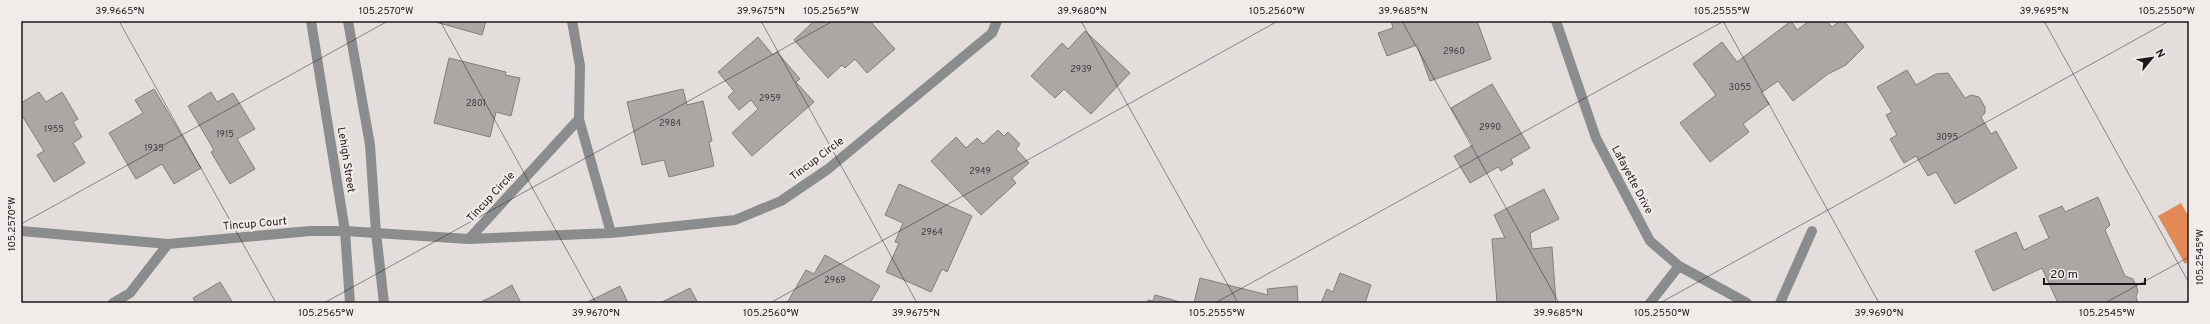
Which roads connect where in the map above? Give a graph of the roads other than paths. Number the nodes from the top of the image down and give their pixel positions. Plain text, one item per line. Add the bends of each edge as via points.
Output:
1 (311, 21) edge
2 (348, 21) edge
3 (572, 21) edge
4 (996, 21) edge
5 (1556, 21) edge
6 (580, 119) junction
7 (21, 231) edge
8 (345, 231) junction
9 (1812, 231) dead end
10 (376, 233) junction
11 (611, 233) junction
12 (469, 239) junction
13 (168, 244) junction
14 (1679, 266) junction
15 (113, 303) edge
16 (350, 303) edge
17 (384, 303) edge
18 (1650, 303) edge
19 (1747, 303) edge
20 (1780, 303) edge

1 - 8 street, Lehigh Street
2 - 10 street, Lehigh Street via 370,144
3 - 6 street via 580,66
4 - 11 street, Tincup Circle via 992,33 828,169 781,201 735,220
5 - 14 street, Lafayette Drive via 1596,138 1650,241
6 - 11 street
6 - 12 street, Tincup Circle
7 - 13 street, Tincup Court
8 - 10 street, Tincup Circle
8 - 13 street, Tincup Court via 310,231
8 - 16 street, Lehigh Street
9 - 20 street
10 - 12 street, Tincup Circle
10 - 17 street, Lehigh Street
11 - 12 street, Tincup Circle
13 - 15 street via 130,293
14 - 18 street
14 - 19 street, Lafayette Drive

